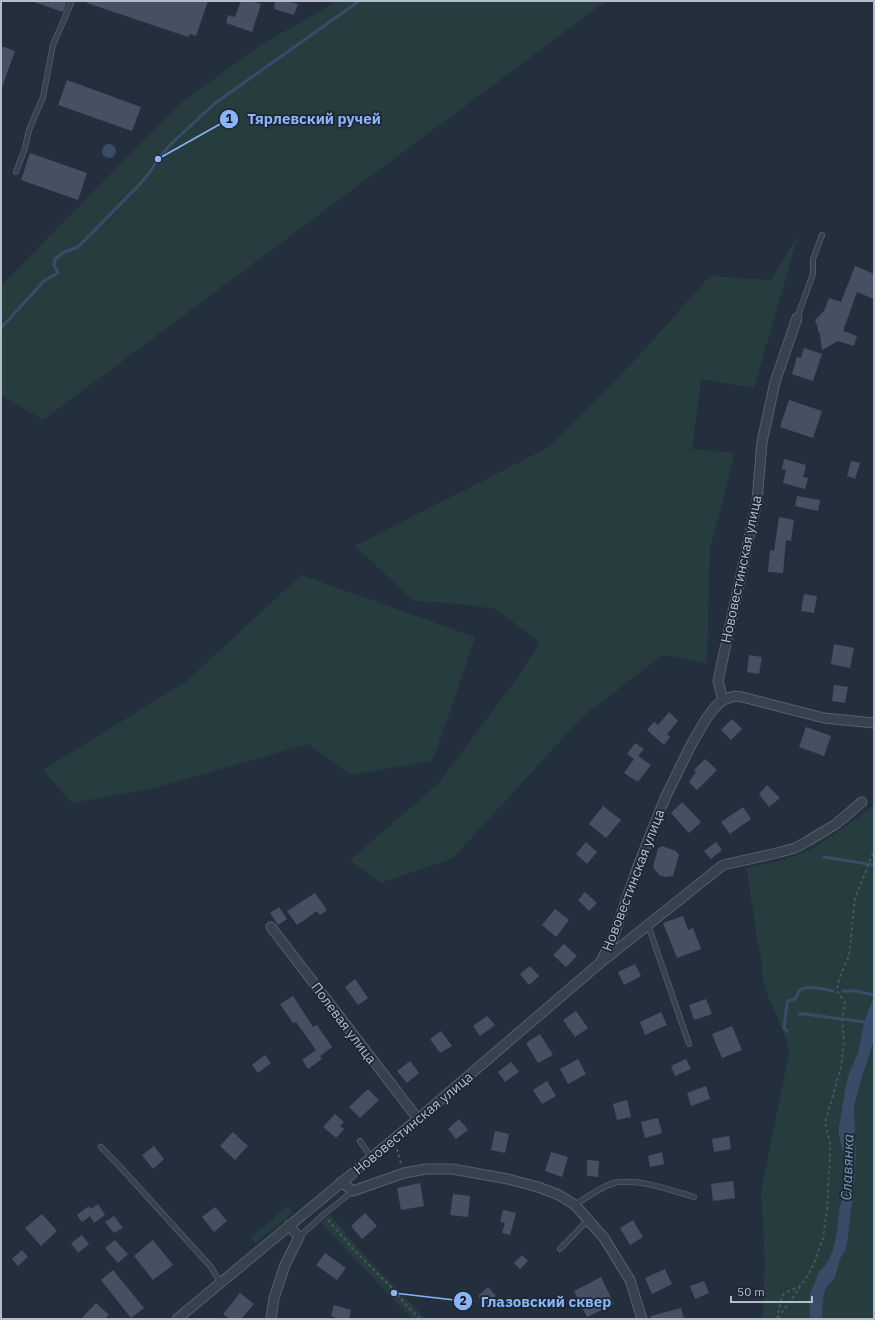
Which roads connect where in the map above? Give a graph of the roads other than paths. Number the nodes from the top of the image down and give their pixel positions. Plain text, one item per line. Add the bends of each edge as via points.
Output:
1 (72, 1) edge
2 (16, 172) dead end
3 (822, 235) dead end
4 (797, 318) joint
5 (723, 700) junction
6 (874, 723) edge
7 (862, 802) dead end
8 (648, 925) junction
9 (271, 927) dead end
10 (600, 963) junction
11 (689, 1044) dead end
12 (418, 1119) junction
13 (360, 1141) dead end
14 (101, 1147) dead end
15 (371, 1157) junction
16 (341, 1182) junction
17 (353, 1191) junction
18 (694, 1197) dead end
19 (575, 1205) junction
20 (588, 1220) junction
21 (289, 1225) junction
22 (299, 1237) junction
23 (560, 1248) dead end
24 (220, 1282) junction
25 (177, 1319) edge
26 (271, 1319) edge
27 (642, 1319) edge

1 - 2 lane via 53,45 43,97
3 - 4 lane via 813,259 813,274
4 - 5 street, Нововестинская улица via 775,382 762,442 757,501 718,681
5 - 6 street via 742,696 824,718
5 - 10 street, Нововестинская улица via 706,719 665,798 613,938
7 - 8 street via 826,831 794,848 723,865
8 - 10 street
8 - 11 lane
9 - 12 street, Полевая улица
10 - 12 street, Нововестинская улица
12 - 15 street, Нововестинская улица
13 - 15 lane
14 - 24 lane via 211,1267
15 - 16 street, Нововестинская улица
16 - 17 street
16 - 21 street, Нововестинская улица
17 - 19 street via 404,1173 426,1169 452,1169 538,1187
17 - 22 lane
18 - 19 lane via 666,1188 618,1182
19 - 20 street
20 - 23 lane
20 - 27 street via 604,1238 630,1280
21 - 22 street
21 - 24 street, Нововестинская улица
22 - 26 street via 285,1264 274,1298
24 - 25 street, Нововестинская улица

